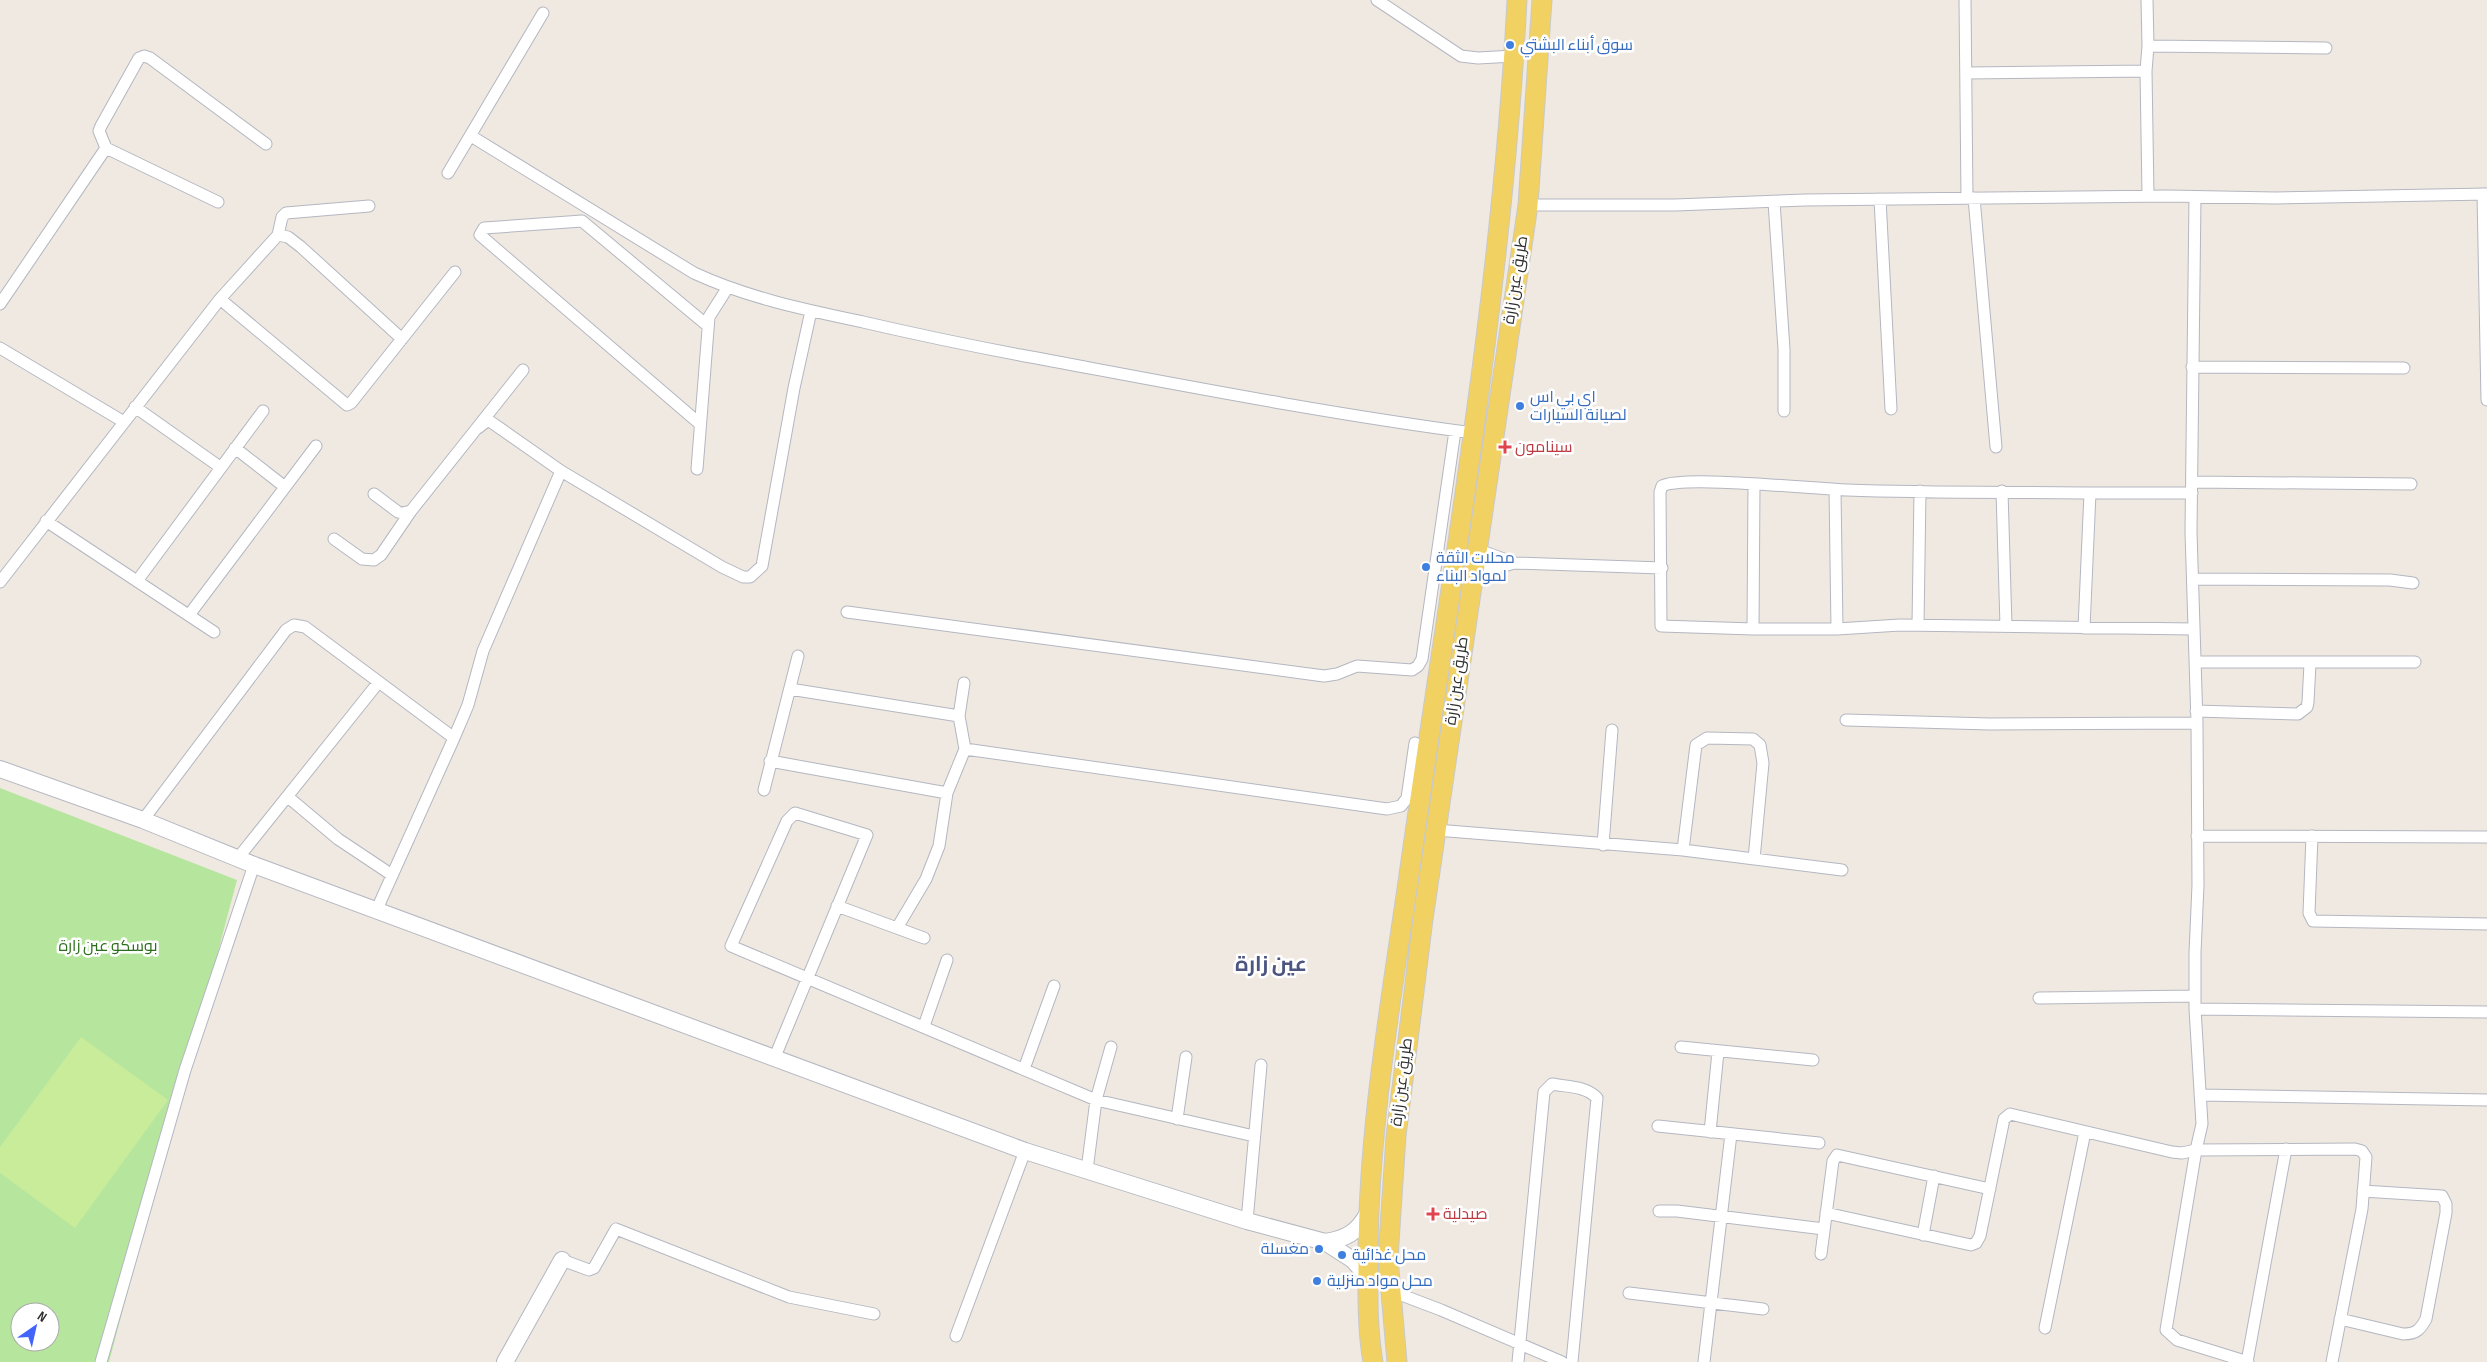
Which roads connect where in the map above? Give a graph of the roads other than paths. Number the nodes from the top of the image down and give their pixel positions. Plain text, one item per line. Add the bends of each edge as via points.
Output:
1 (1377, 0) edge
2 (1516, 0) edge
3 (1542, 0) edge
4 (1964, 0) edge
5 (2147, 0) edge
6 (543, 13) dead end
7 (2148, 46) junction
8 (2326, 48) dead end
9 (1514, 56) junction
10 (2146, 71) junction
11 (1966, 73) junction
12 (471, 136) junction
13 (266, 144) dead end
14 (106, 148) junction
15 (448, 173) dead end
16 (2485, 194) edge
17 (2148, 196) junction
18 (1971, 198) junction
19 (2194, 198) junction
20 (1880, 199) junction
21 (218, 202) dead end
22 (1774, 202) junction
23 (1528, 205) junction
24 (369, 206) dead end
25 (278, 235) junction
26 (456, 272) dead end
27 (728, 287) junction
28 (220, 299) junction
29 (0, 304) edge
30 (811, 311) junction
31 (708, 326) junction
32 (402, 339) junction
33 (0, 348) edge
34 (2192, 367) junction
35 (2404, 368) dead end
36 (523, 370) dead end
37 (2487, 400) edge
38 (135, 407) junction
39 (1891, 409) dead end
40 (263, 410) dead end
41 (1784, 411) dead end
42 (124, 422) junction
43 (700, 424) junction
44 (478, 428) junction
45 (1455, 431) junction
46 (1474, 433) junction
47 (316, 446) dead end
48 (1996, 447) dead end
49 (235, 448) junction
50 (220, 467) junction
51 (697, 469) dead end
52 (561, 471) junction
53 (2411, 484) dead end
54 (1754, 485) junction
55 (285, 487) junction
56 (2192, 488) junction
57 (1835, 490) junction
58 (1920, 491) junction
59 (2002, 492) junction
60 (2090, 493) junction
61 (374, 494) dead end
62 (411, 511) junction
63 (46, 521) junction
64 (334, 539) dead end
65 (1476, 549) junction
66 (1515, 563) junction
67 (1662, 568) junction
68 (1473, 574) junction
69 (2193, 579) junction
70 (137, 581) junction
71 (0, 582) edge
72 (2413, 583) dead end
73 (847, 612) dead end
74 (188, 615) junction
75 (1918, 626) junction
76 (2006, 626) junction
77 (2084, 628) junction
78 (2193, 628) junction
79 (1753, 629) junction
80 (1837, 629) junction
81 (214, 632) dead end
82 (798, 656) dead end
83 (2195, 662) junction
84 (2415, 662) dead end
85 (2310, 664) junction
86 (378, 683) junction
87 (964, 683) dead end
88 (790, 689) junction
89 (959, 716) junction
90 (2196, 717) junction
91 (1846, 720) dead end
92 (1612, 730) dead end
93 (454, 738) junction
94 (1415, 743) dead end
95 (965, 749) junction
96 (770, 761) junction
97 (0, 769) edge
98 (764, 790) dead end
99 (947, 793) junction
100 (288, 797) junction
101 (143, 820) junction
102 (1436, 830) junction
103 (2197, 836) junction
104 (2312, 836) junction
105 (2487, 837) edge
106 (1603, 845) junction
107 (1683, 850) junction
108 (238, 858) junction
109 (1754, 859) junction
110 (254, 864) junction
111 (1842, 870) dead end
112 (392, 875) junction
113 (837, 906) junction
114 (378, 910) junction
115 (2487, 924) edge
116 (897, 928) junction
117 (924, 938) dead end
118 (947, 960) dead end
119 (808, 977) junction
120 (1054, 986) dead end
121 (2195, 996) junction
122 (2039, 998) dead end
123 (2195, 1009) junction
124 (2487, 1012) edge
125 (924, 1026) junction
126 (1681, 1046) dead end
127 (1110, 1048) dead end
128 (1718, 1052) junction
129 (1186, 1057) dead end
130 (774, 1059) junction
131 (1813, 1060) dead end
132 (1261, 1065) dead end
133 (1024, 1069) junction
134 (2200, 1095) junction
135 (1096, 1100) junction
136 (2487, 1100) edge
137 (1177, 1119) junction
138 (1658, 1126) dead end
139 (1710, 1132) junction
140 (2085, 1132) junction
141 (1731, 1134) junction
142 (1254, 1136) junction
143 (1819, 1143) dead end
144 (2286, 1148) junction
145 (2196, 1150) junction
146 (1025, 1151) junction
147 (1087, 1170) junction
148 (1934, 1176) junction
149 (1990, 1189) junction
150 (2363, 1191) junction
151 (1659, 1211) dead end
152 (1368, 1213) junction
153 (1826, 1213) junction
154 (1720, 1217) junction
155 (1247, 1221) junction
156 (1824, 1229) junction
157 (1923, 1235) junction
158 (1325, 1242) junction
159 (1822, 1254) dead end
160 (562, 1260) joint
161 (1368, 1277) junction
162 (1390, 1291) junction
163 (1629, 1293) dead end
164 (1710, 1302) junction
165 (1763, 1309) dead end
166 (874, 1314) dead end
167 (2340, 1319) junction
168 (2045, 1328) dead end
169 (956, 1336) dead end
170 (1522, 1345) junction
171 (101, 1362) edge
172 (505, 1362) edge
173 (1372, 1362) edge
174 (1396, 1362) edge
175 (1518, 1362) edge
176 (1562, 1362) edge
177 (1572, 1362) edge
178 (1704, 1362) edge
179 (2247, 1362) edge
180 (2332, 1362) edge

1 - 9 street via 1461,56
2 - 9 main road, طريق عين زارة
3 - 23 main road, طريق عين زارة
4 - 11 street
5 - 7 street
6 - 12 street
7 - 8 street
7 - 10 street
9 - 46 main road, طريق عين زارة via 1495,271
10 - 11 street
10 - 17 street
11 - 18 street
12 - 15 street
12 - 27 street via 694,273
13 - 14 street via 144,56 139,58 100,126
14 - 21 street
14 - 29 street
16 - 19 street
16 - 37 street
17 - 18 street
17 - 19 street
18 - 20 street
18 - 48 street
19 - 34 street
20 - 22 street
20 - 39 street
22 - 23 street
22 - 41 street via 1784,349
23 - 65 main road, طريق عين زارة
24 - 25 street via 286,212
25 - 28 street
25 - 32 street via 288,237 301,247
26 - 32 street
27 - 30 street
27 - 31 street via 709,317
28 - 32 street via 347,405
28 - 38 street
30 - 45 street via 966,345 1299,408
30 - 52 street via 762,566 750,577 722,567
31 - 43 street
31 - 43 street via 582,221 484,228 480,236
33 - 42 street
34 - 35 street
34 - 56 street
36 - 44 street
38 - 42 street
38 - 50 street
40 - 49 street
42 - 63 street
43 - 51 street
44 - 52 street via 487,421 491,422
44 - 62 street
45 - 46 street
45 - 73 street via 1422,659 1412,670 1357,666 1324,676
46 - 152 main road, طريق عين زارة via 1397,958
47 - 55 street
49 - 50 street
49 - 55 street
50 - 70 street
52 - 93 street via 483,652
53 - 56 street
54 - 57 street
54 - 67 street via 1679,482 1662,486 1659,523
54 - 79 street
55 - 74 street
56 - 60 street
56 - 69 street
57 - 58 street
57 - 80 street
58 - 59 street
58 - 75 street
59 - 60 street
59 - 76 street
60 - 77 street
61 - 62 street via 398,512
62 - 64 street via 381,555 374,560 362,559
63 - 70 street
63 - 71 street
65 - 66 street
65 - 68 main road, طريق عين زارة
66 - 67 street
66 - 68 street
67 - 79 street via 1661,626
68 - 102 main road, طريق عين زارة
69 - 72 street via 2390,580
69 - 78 street
70 - 74 street
74 - 81 street
75 - 76 street
75 - 80 street
76 - 77 street
77 - 78 street
78 - 83 street
79 - 80 street
82 - 88 street
83 - 85 street
83 - 90 street
84 - 85 street
85 - 90 street via 2308,702 2298,714
86 - 93 street
86 - 100 street
86 - 101 street via 305,627 294,625 286,630
87 - 89 street
88 - 89 street
88 - 96 street
89 - 95 street
90 - 91 street via 1990,724
90 - 103 street
92 - 106 street
93 - 112 street
94 - 95 street via 1407,798 1401,806 1387,809
95 - 99 street
96 - 98 street
96 - 99 street
97 - 101 main road
99 - 116 street via 936,857
100 - 108 street
100 - 112 street via 338,839
101 - 108 main road
102 - 106 street
102 - 162 main road, طريق عين زارة via 1396,1136 1388,1258
103 - 104 street
103 - 121 street
104 - 105 street
104 - 115 street via 2309,913 2313,920
106 - 107 street
107 - 109 street
107 - 109 street via 1696,745 1707,738 1753,739 1760,745 1763,763
108 - 110 main road
109 - 111 street
110 - 114 main road
110 - 171 street via 185,1070
112 - 114 street
113 - 116 street
113 - 119 street
113 - 119 street via 867,835 794,813 787,821 731,946
114 - 130 main road
116 - 117 street
118 - 125 street
119 - 125 street
119 - 130 street
120 - 133 street
121 - 122 street
121 - 123 street
123 - 124 street
123 - 134 street
125 - 133 street
126 - 128 street
127 - 135 street
128 - 131 street
128 - 139 street
129 - 137 street
130 - 146 main road
132 - 142 street
133 - 135 street
134 - 136 street
134 - 145 street via 2202,1124
135 - 137 street
135 - 147 street
137 - 142 street
138 - 139 street
139 - 141 street
140 - 145 street via 2172,1152
140 - 149 street via 2010,1114 2004,1119
140 - 168 street
141 - 143 street
141 - 154 street
142 - 155 street
144 - 145 street
144 - 150 street via 2355,1148 2362,1151 2366,1157
144 - 179 street
145 - 179 street via 2166,1330 2178,1340
146 - 147 main road
146 - 169 street
147 - 155 main road
148 - 149 street
148 - 153 street via 1837,1155 1833,1161
148 - 157 street
149 - 157 street via 1976,1243 1971,1245
150 - 167 street
150 - 167 street via 2442,1196 2446,1213 2426,1319 2420,1329 2413,1334 2404,1334
151 - 154 street
152 - 158 main road via 1351,1235
152 - 161 main road, طريق عين زارة
153 - 156 street
153 - 157 street
154 - 156 street
154 - 164 street
155 - 158 main road
156 - 159 street
158 - 161 main road via 1353,1260
160 - 166 street via 589,1270 594,1268 616,1229 789,1297
160 - 172 main road
161 - 173 main road, طريق عين زارة
162 - 170 street
162 - 174 main road, طريق عين زارة
163 - 164 street
164 - 165 street
164 - 178 street
167 - 180 street
170 - 175 street
170 - 176 street
170 - 177 street via 1544,1092 1552,1084 1583,1089 1597,1098

